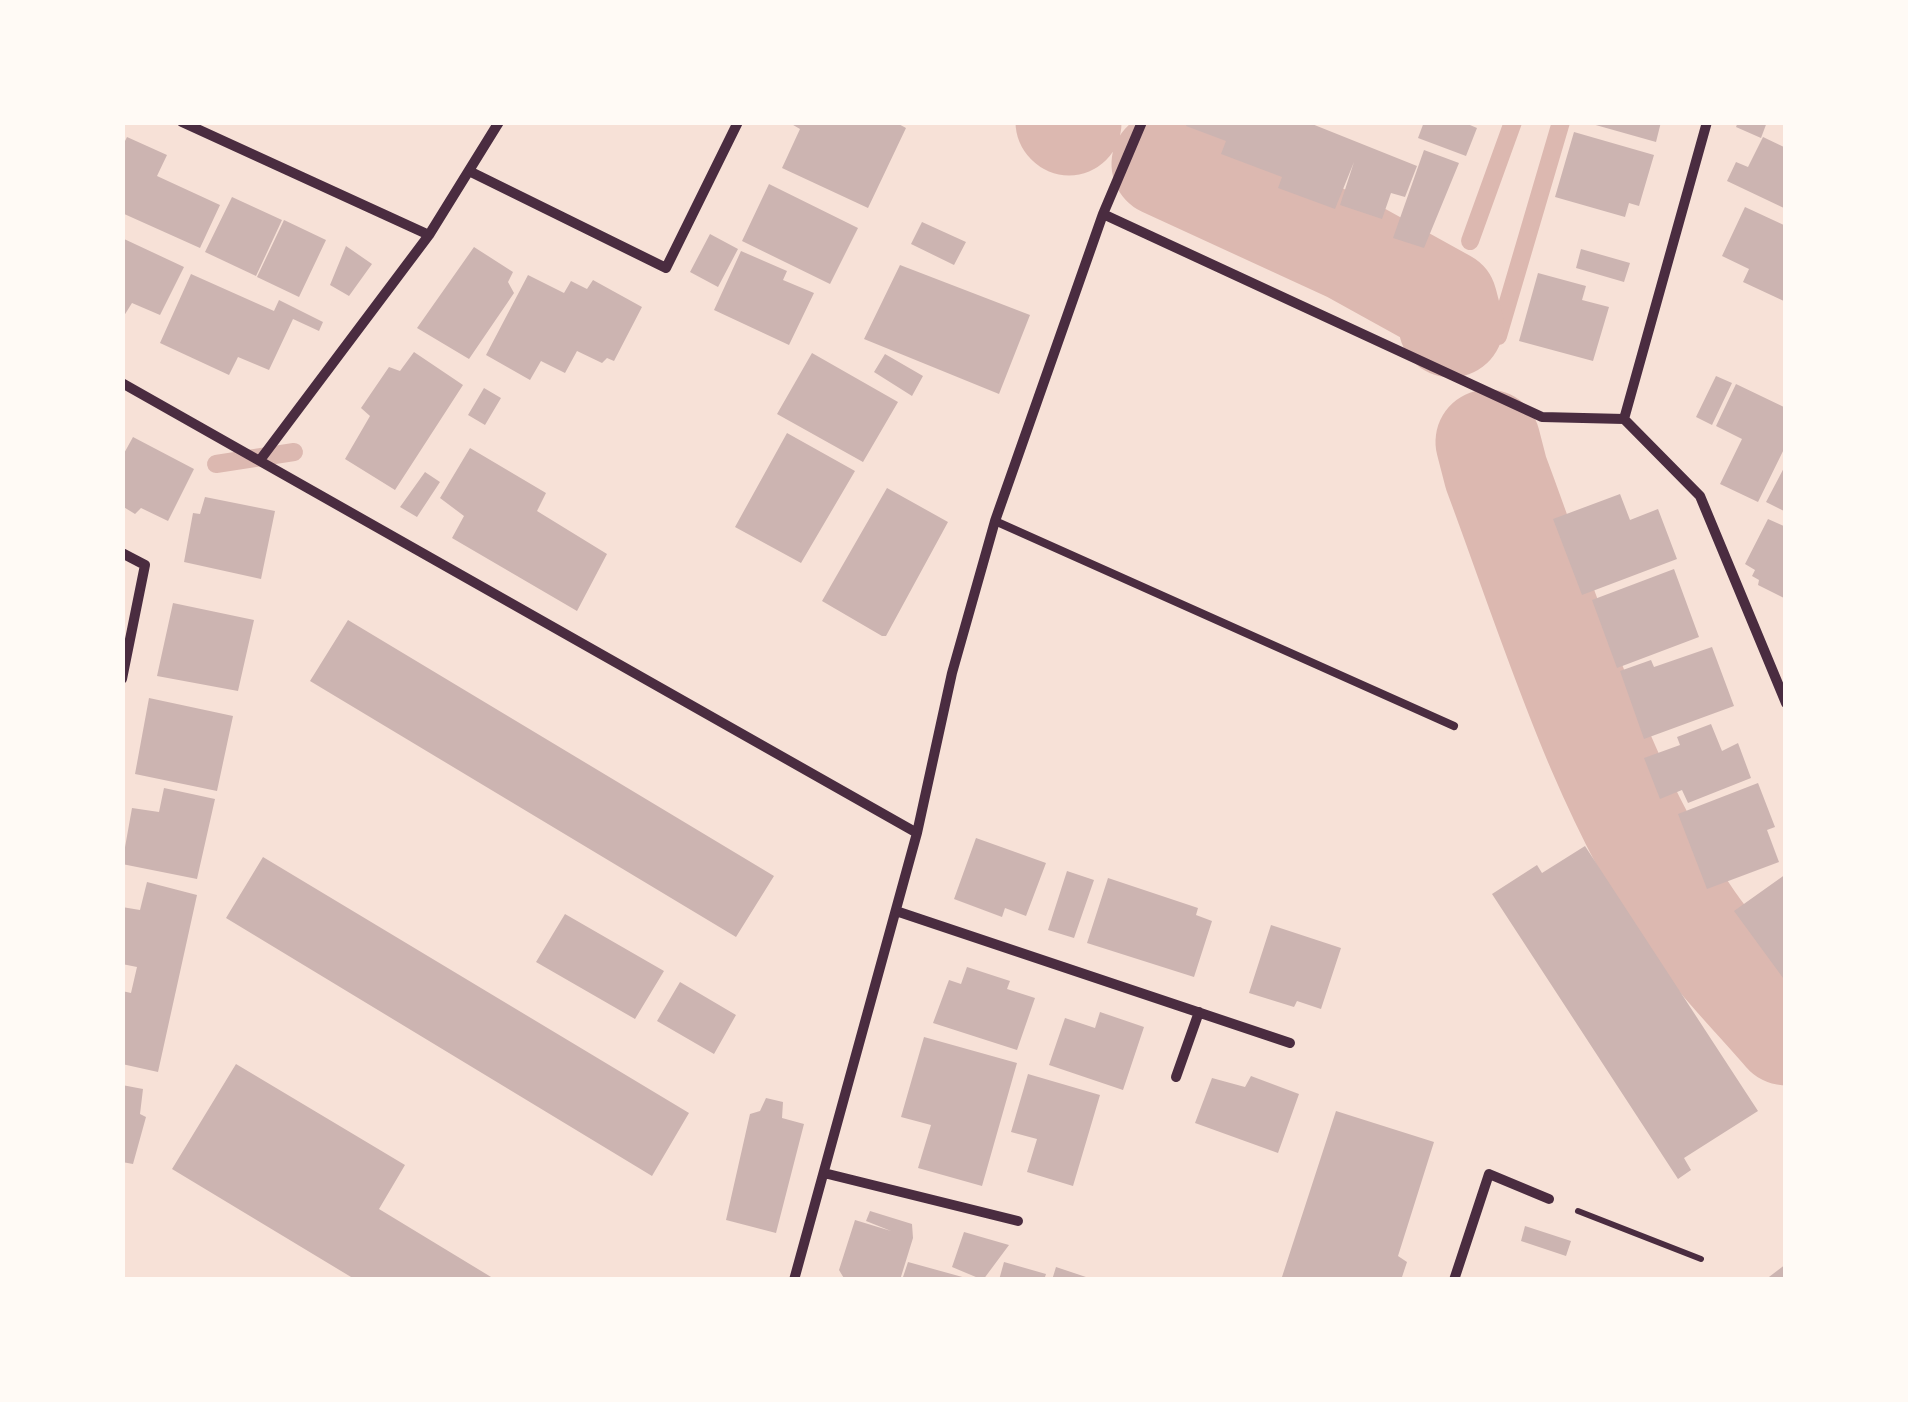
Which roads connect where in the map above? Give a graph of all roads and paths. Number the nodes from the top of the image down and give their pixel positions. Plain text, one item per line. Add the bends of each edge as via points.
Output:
1 (182, 122) edge
2 (499, 122) edge
3 (738, 122) edge
4 (1142, 122) edge
5 (1707, 122) edge
6 (469, 172) junction
7 (1103, 214) junction
8 (430, 235) junction
9 (122, 383) edge
10 (1624, 419) junction
11 (260, 460) junction
12 (994, 521) junction
13 (122, 553) edge
14 (122, 679) edge
15 (1786, 703) edge
16 (1454, 726) dead end
17 (916, 833) junction
18 (896, 911) junction
19 (1199, 1012) junction
20 (1290, 1042) dead end
21 (1176, 1077) dead end
22 (824, 1173) junction
23 (1549, 1199) joint
24 (1018, 1222) dead end
25 (1701, 1260) dead end
26 (794, 1280) edge
27 (1454, 1280) edge

1 - 8 street
2 - 6 street
3 - 6 street via 666,268
4 - 7 street
5 - 10 street
6 - 8 street
7 - 10 street via 1542,417
7 - 12 street
8 - 11 street
9 - 11 street
10 - 15 street via 1700,496
11 - 17 street
12 - 16 lane
12 - 17 street
13 - 14 street via 145,566
17 - 18 street
18 - 19 street
18 - 22 street
19 - 20 street
19 - 21 street
22 - 24 street
22 - 26 street
23 - 25 path
23 - 27 street via 1488,1174

